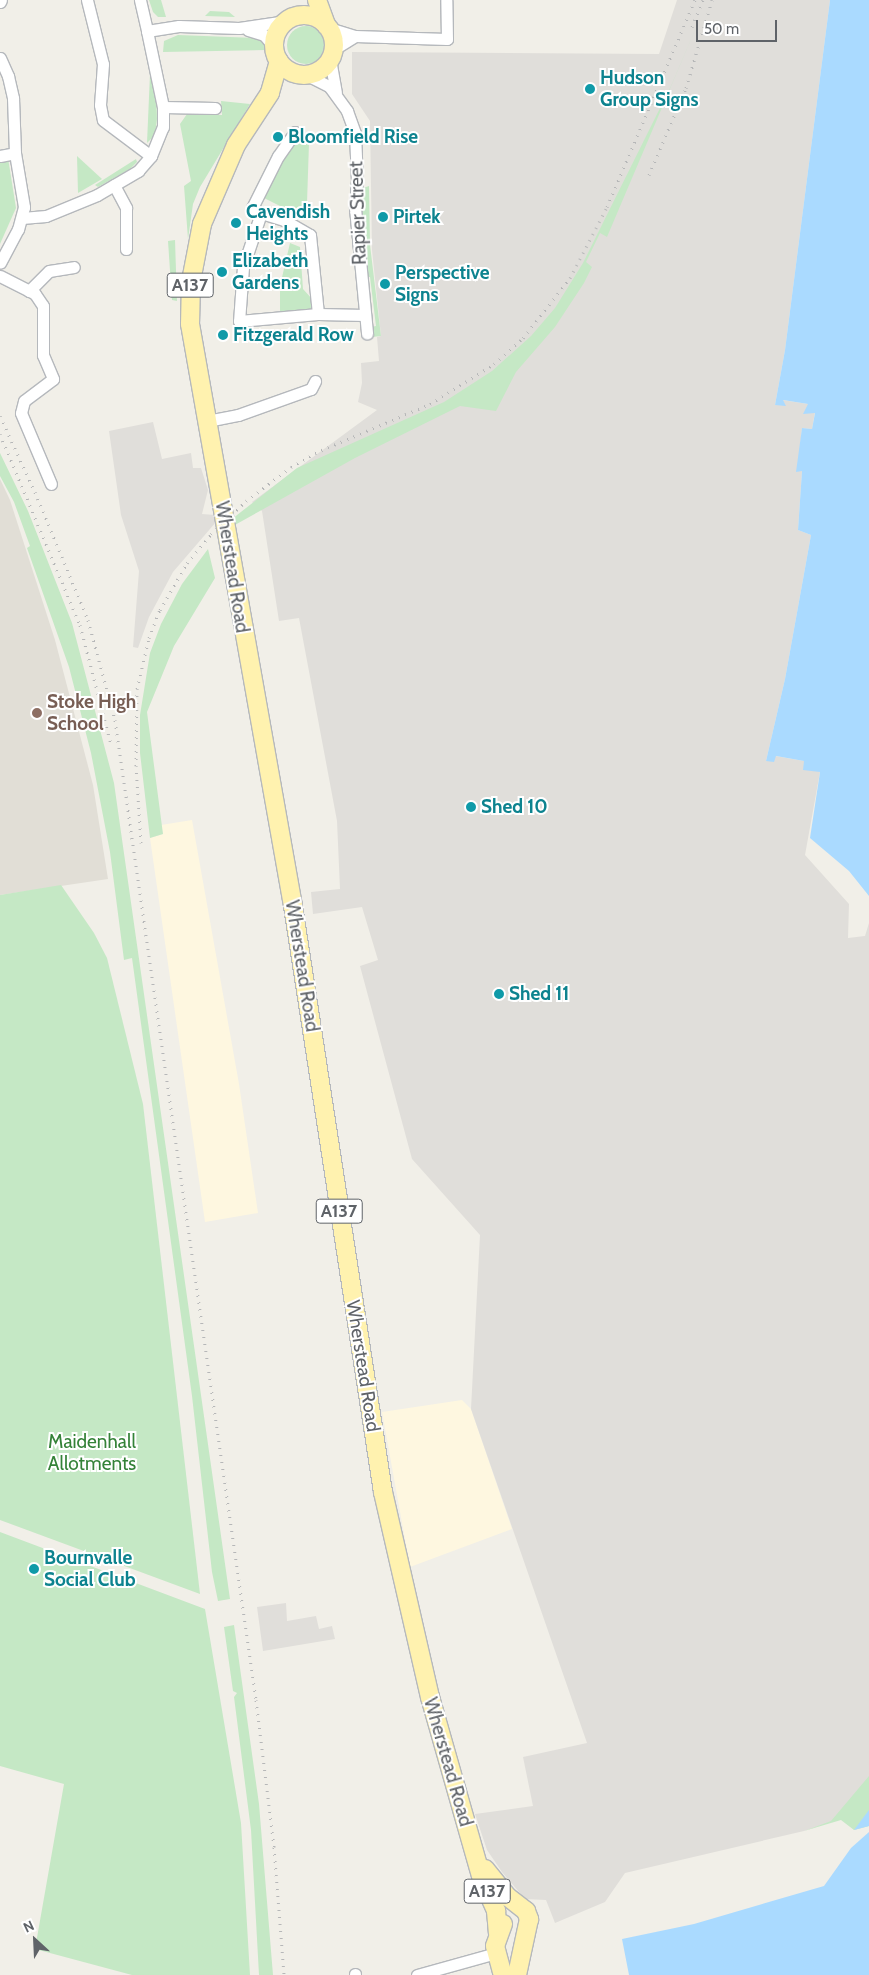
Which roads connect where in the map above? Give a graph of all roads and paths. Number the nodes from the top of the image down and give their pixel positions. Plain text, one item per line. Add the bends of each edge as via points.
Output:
1 (87, 0) edge
2 (140, 0) edge
3 (307, 0) edge
4 (317, 0) edge
5 (446, 0) edge
6 (290, 20) junction
7 (327, 26) junction
8 (239, 28) junction
9 (147, 32) junction
10 (356, 36) junction
11 (277, 54) junction
12 (0, 58) edge
13 (330, 59) junction
14 (304, 75) junction
15 (270, 93) junction
16 (337, 96) junction
17 (163, 107) junction
18 (215, 108) dead end
19 (295, 132) dead end
20 (15, 152) junction
21 (0, 156) edge
22 (151, 156) junction
23 (114, 186) junction
24 (261, 213) junction
25 (22, 218) junction
26 (126, 249) dead end
27 (0, 263) edge
28 (74, 267) dead end
29 (0, 276) edge
30 (29, 291) junction
31 (318, 314) junction
32 (365, 315) junction
33 (367, 333) dead end
34 (315, 381) dead end
35 (207, 421) junction
36 (52, 484) dead end
37 (473, 1849) junction
38 (523, 1909) junction
39 (498, 1933) junction
40 (496, 1953) junction
41 (417, 1975) edge
42 (503, 1975) edge
43 (517, 1975) edge

1 - 22 street via 103,64 100,105 103,120
2 - 9 street
3 - 6 main road, A137
4 - 7 main road
5 - 10 street via 447,39
6 - 7 main road via 310,16
6 - 8 street
6 - 11 main road, A137 via 277,33
7 - 10 street
7 - 13 main road
8 - 9 street via 179,26
8 - 11 street via 258,32
9 - 17 street
10 - 13 street
11 - 14 main road via 288,70
11 - 15 main road, Wherstead Road / A137
12 - 20 street via 13,98
13 - 14 main road, A137
13 - 16 street, Rapier Street
14 - 15 main road, Wherstead Road / A137
14 - 16 street, Rapier Street via 324,82
15 - 35 main road, Wherstead Road / A137 via 223,170 195,252 190,324
16 - 32 street, Rapier Street via 355,133 358,180 355,208
17 - 18 street
17 - 22 street via 163,127
19 - 24 street via 257,196 252,208
20 - 21 street
20 - 25 street via 24,196
22 - 23 street via 138,171
23 - 25 street via 46,216
23 - 26 street via 126,208
24 - 31 street via 284,220 310,235
24 - 31 street via 244,267 239,321
25 - 27 street
28 - 30 street via 49,271
29 - 30 street via 4,282
30 - 36 street via 43,306 43,355 53,380 24,402 21,413
31 - 32 street
32 - 33 street, Rapier Street
34 - 35 street via 310,389 238,414
35 - 37 main road, Wherstead Road / A137 via 293,906 383,1492 430,1697
37 - 38 main road, Wherstead Road / A137 via 500,1889
37 - 39 main road, Wherstead Road / A137 via 496,1911
38 - 39 main road, A137 via 508,1916
38 - 43 main road, A137 via 529,1924
39 - 40 main road, Wherstead Road / A137
40 - 41 street
40 - 42 main road, Wherstead Road / A137

